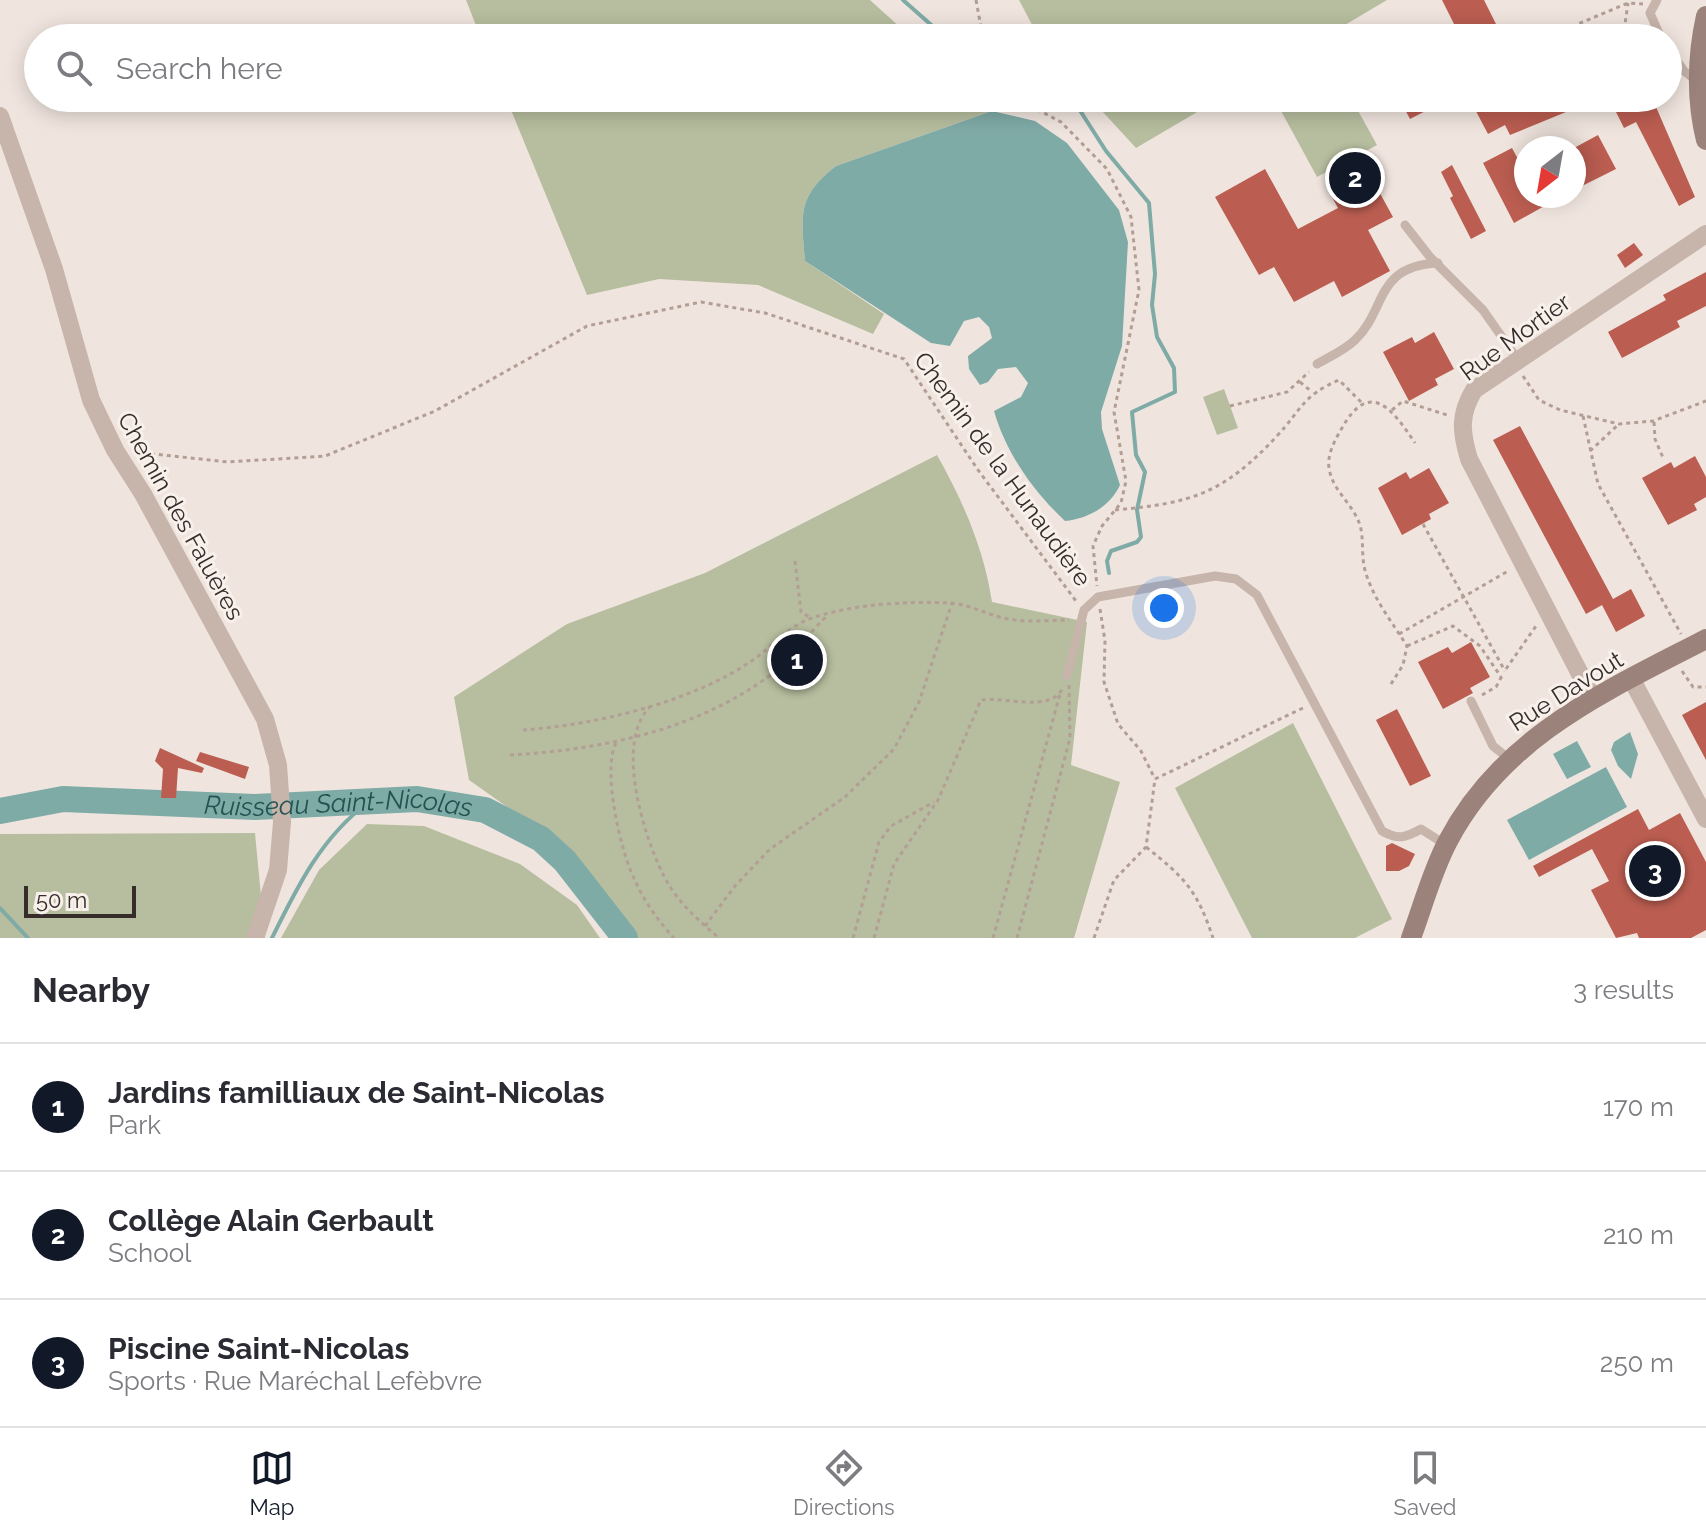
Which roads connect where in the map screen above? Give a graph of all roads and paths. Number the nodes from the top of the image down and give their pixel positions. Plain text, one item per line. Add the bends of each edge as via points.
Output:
1 (976, 0) edge
2 (1655, 2) edge
3 (1628, 3) junction
4 (1706, 16) edge
5 (980, 24) edge
6 (1578, 24) edge
7 (1625, 24) edge
8 (1655, 24) edge
9 (1703, 61) edge
10 (1682, 68) edge
11 (1700, 83) junction
12 (1042, 112) edge
13 (0, 116) edge
14 (1706, 140) edge
15 (1405, 225) dead end
16 (1706, 234) edge
17 (1438, 263) junction
18 (1516, 362) junction
19 (1317, 364) joint
20 (1299, 381) junction
21 (1312, 392) junction
22 (1706, 401) edge
23 (1362, 403) junction
24 (1230, 406) dead end
25 (1392, 410) junction
26 (1583, 416) junction
27 (1462, 420) junction
28 (1653, 421) junction
29 (1619, 424) junction
30 (1415, 443) dead end
31 (115, 450) junction
32 (1590, 452) junction
33 (1664, 460) dead end
34 (1115, 510) junction
35 (1423, 524) dead end
36 (795, 561) dead end
37 (1522, 563) junction
38 (1465, 596) junction
39 (1098, 597) junction
40 (952, 603) junction
41 (1084, 610) junction
42 (1547, 610) junction
43 (829, 614) junction
44 (811, 618) junction
45 (1081, 621) junction
46 (1399, 634) junction
47 (1407, 646) junction
48 (1689, 648) edge
49 (1505, 671) junction
50 (1067, 676) junction
51 (1501, 677) junction
52 (1632, 680) junction
53 (1391, 684) dead end
54 (1706, 687) edge
55 (1060, 694) junction
56 (1593, 699) junction
57 (1471, 701) joint
58 (1313, 703) junction
59 (651, 706) junction
60 (523, 730) dead end
61 (634, 737) junction
62 (617, 741) junction
63 (510, 755) dead end
64 (1508, 758) junction
65 (1706, 778) edge
66 (1155, 779) junction
67 (1689, 787) junction
68 (938, 800) junction
69 (1706, 819) edge
70 (1446, 845) junction
71 (1146, 847) junction
72 (705, 926) junction
73 (255, 938) edge
74 (674, 938) edge
75 (719, 938) edge
76 (853, 938) edge
77 (874, 938) edge
78 (993, 938) edge
79 (1017, 938) edge
80 (1094, 938) edge
81 (1213, 938) edge
82 (1411, 938) edge

1 - 5 path
2 - 3 path
2 - 8 lane via 1650,13
3 - 6 path
3 - 7 path
4 - 9 street
9 - 11 street
10 - 11 lane
11 - 14 street
12 - 34 path via 1061,122 1107,169 1131,217 1139,290 1114,412 1126,481
13 - 31 street, Chemin des Faluères via 54,269 91,400
15 - 17 lane
16 - 18 street, Rue Mortier
17 - 18 lane via 1483,310
17 - 19 lane via 1416,264 1394,279 1356,339
18 - 26 path via 1539,400
18 - 27 street, Rue Mortier via 1474,390
19 - 20 path
20 - 21 path
20 - 24 path via 1279,395
21 - 23 path via 1339,380
21 - 34 path via 1277,436 1228,482 1188,499
22 - 28 path
23 - 25 path
23 - 46 path via 1353,408 1328,463 1331,481 1363,532 1365,572
25 - 27 path via 1403,401
25 - 30 path
26 - 29 path
26 - 32 path
27 - 37 street, Rue Mortier via 1469,459
28 - 29 path
28 - 33 path
29 - 32 path
31 - 41 path, Chemin de la Hunaudière via 228,462 325,456 435,411 587,326 701,302 765,313 904,359 1037,553
31 - 73 street, Chemin des Faluères via 265,719 278,765 282,822 278,870
32 - 48 path via 1598,484
34 - 39 path via 1093,546
35 - 38 path
36 - 44 path via 801,612
37 - 38 path
37 - 42 street, Rue Mortier
38 - 46 path
38 - 49 path
39 - 41 lane
39 - 58 lane via 1215,576 1236,579 1257,595
39 - 66 path via 1104,682 1118,724 1141,751
40 - 43 path
40 - 45 path via 1011,620
40 - 72 path via 923,690 894,749 845,797 770,849
41 - 45 lane
42 - 49 path
42 - 56 street, Rue Mortier
43 - 44 path
43 - 61 path via 770,675 728,703
44 - 59 path via 784,632 753,660
45 - 50 lane
46 - 47 path
47 - 51 path via 1453,626 1480,646
47 - 53 path
48 - 52 street, Rue Davout
48 - 54 path via 1693,687
49 - 51 path
50 - 55 path
50 - 79 path via 1070,738
51 - 57 path via 1496,687
52 - 56 street, Rue Davout
52 - 67 street
55 - 68 path via 1048,702 981,700
55 - 78 path
56 - 64 street, Rue Davout
57 - 64 lane via 1493,746
58 - 66 path
58 - 70 lane via 1382,831 1405,838 1421,829
59 - 60 path
59 - 61 path via 641,715
61 - 62 path
61 - 72 path via 642,817 663,874
62 - 63 path
62 - 74 path via 611,752 612,780 629,863
64 - 70 street, Rue Davout via 1471,803
65 - 67 street
66 - 71 path
67 - 69 street
68 - 76 path via 891,826 879,842
68 - 77 path via 894,864
70 - 82 street, Rue Davout
71 - 80 path via 1114,880
71 - 81 path via 1185,878
72 - 75 path

